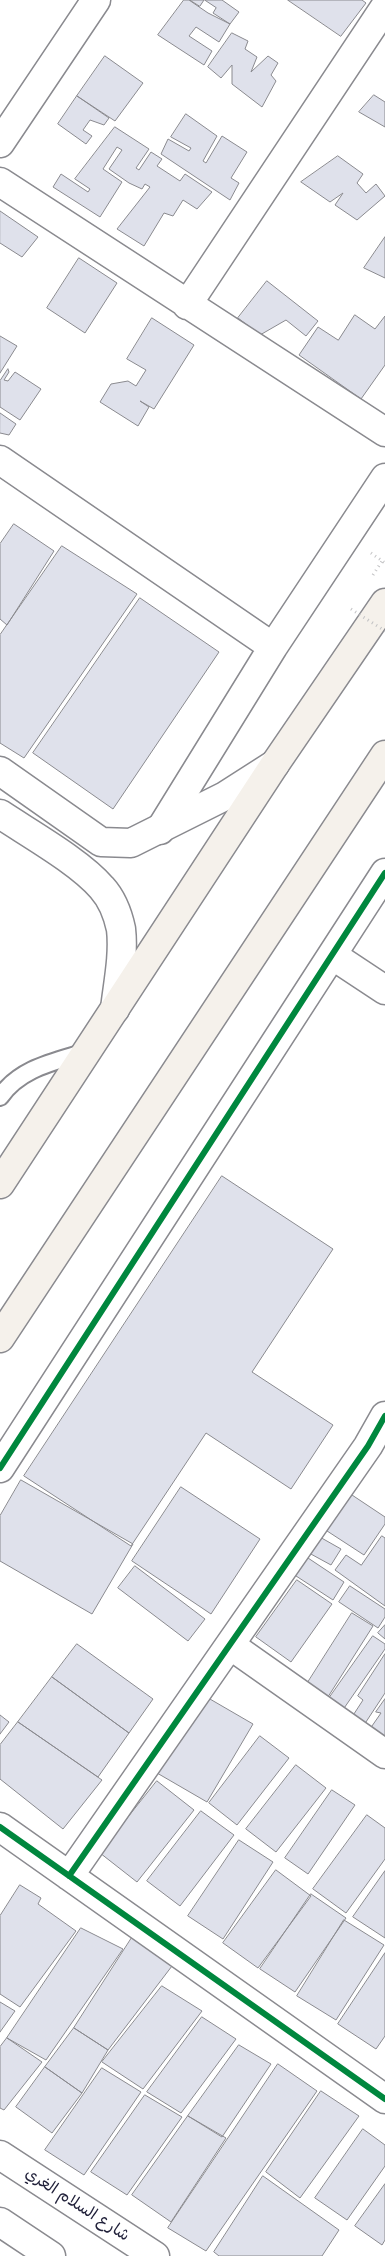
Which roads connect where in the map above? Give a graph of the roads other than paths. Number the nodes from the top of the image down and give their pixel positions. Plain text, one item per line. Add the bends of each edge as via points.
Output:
1 (96, 0) edge
2 (385, 7) edge
3 (0, 143) edge
4 (0, 182) edge
5 (187, 305) junction
6 (385, 432) edge
7 (0, 460) edge
8 (385, 478) edge
9 (385, 603) edge
10 (273, 647) junction
11 (385, 755) edge
12 (275, 764) junction
13 (0, 771) edge
14 (0, 814) edge
15 (160, 830) junction
16 (385, 873) edge
17 (332, 955) junction
18 (385, 990) edge
19 (115, 1009) junction
20 (87, 1051) junction
21 (0, 1097) edge
22 (0, 1184) edge
23 (0, 1338) edge
24 (385, 1416) edge
25 (376, 1452) edge
26 (0, 1468) edge
27 (230, 1645) junction
28 (385, 1754) edge
29 (0, 1826) edge
30 (69, 1876) junction
31 (385, 2099) edge
32 (0, 2154) edge
33 (0, 2222) edge
34 (51, 2256) edge
35 (155, 2256) edge

1 - 3 street
2 - 5 street
4 - 5 street
5 - 6 street
7 - 10 street
8 - 10 street
9 - 12 main road
10 - 15 street
11 - 23 main road
12 - 15 street via 226,796
12 - 19 main road
13 - 15 street via 101,842 131,843
14 - 19 street via 87,873 103,888 114,907 120,928 122,950
16 - 17 street
17 - 18 street
17 - 26 street
19 - 20 main road
20 - 21 lane via 28,1071
20 - 22 main road
24 - 25 street
25 - 27 street
27 - 28 street
27 - 30 street
29 - 30 street
30 - 31 street
32 - 35 street, شارع السلام الغري
33 - 34 street

